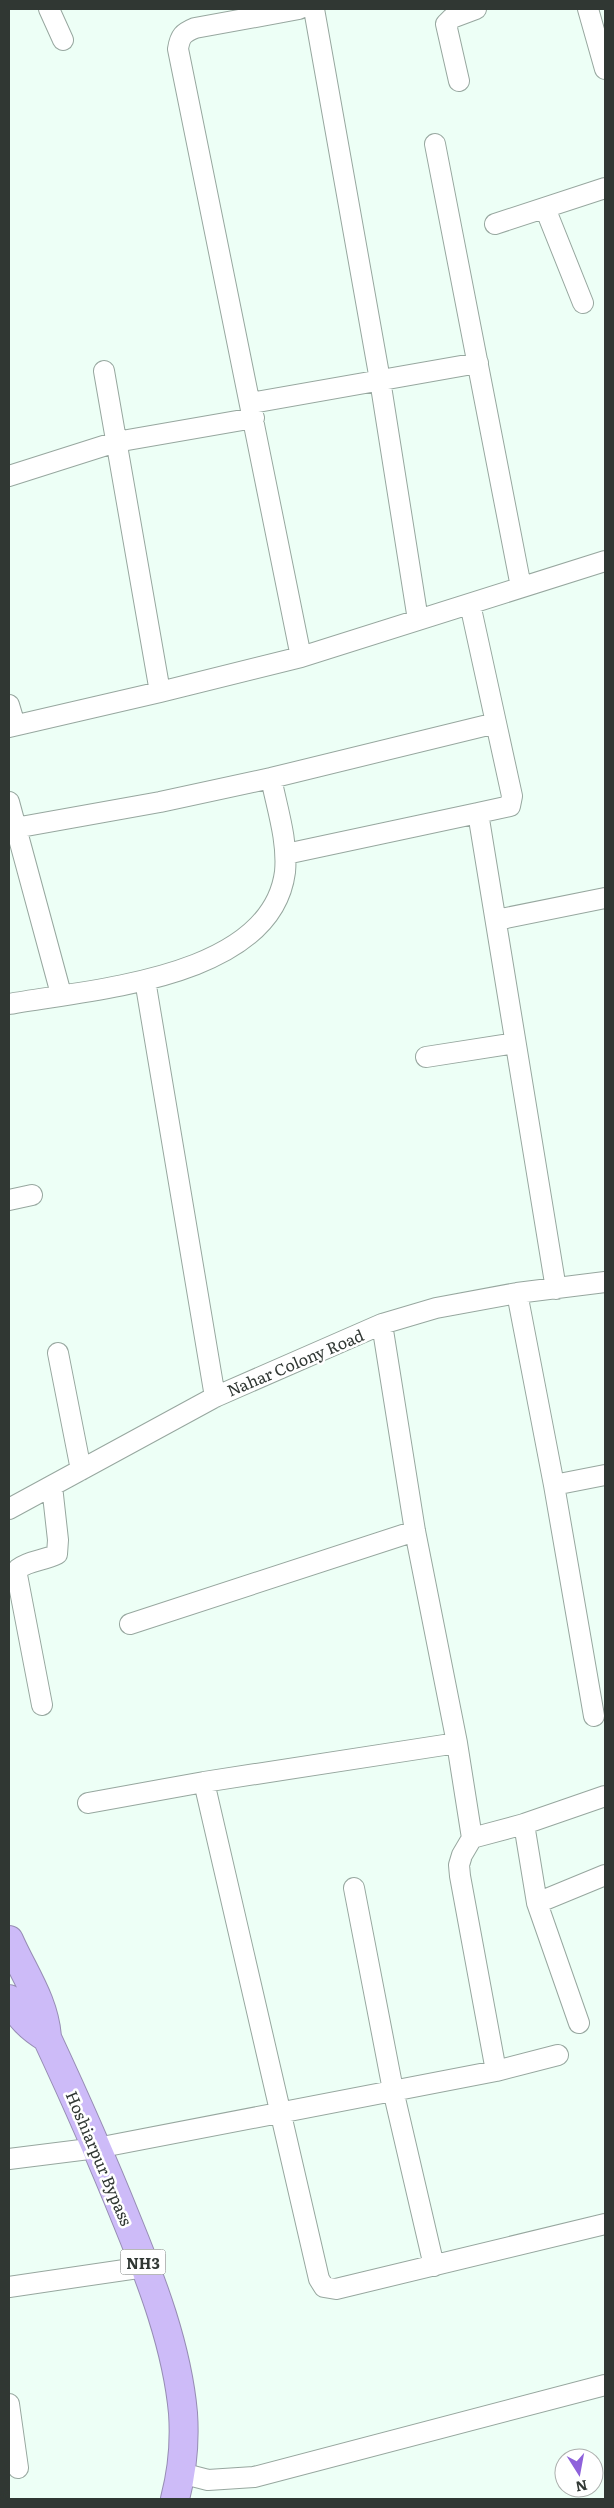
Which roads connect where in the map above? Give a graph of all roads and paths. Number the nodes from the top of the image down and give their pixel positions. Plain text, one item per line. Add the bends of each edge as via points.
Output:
1 (49, 9) edge
2 (299, 9) edge
3 (314, 9) edge
4 (476, 9) edge
5 (588, 9) edge
6 (63, 40) dead end
7 (605, 68) edge
8 (459, 81) dead end
9 (435, 144) dead end
10 (605, 188) edge
11 (545, 208) junction
12 (495, 224) dead end
13 (583, 303) dead end
14 (478, 363) junction
15 (104, 371) dead end
16 (380, 380) junction
17 (252, 410) junction
18 (116, 442) junction
19 (9, 476) edge
20 (605, 560) edge
21 (521, 587) junction
22 (470, 604) junction
23 (418, 620) junction
24 (301, 656) junction
25 (160, 692) junction
26 (9, 704) edge
27 (496, 723) junction
28 (12, 726) edge
29 (271, 778) junction
30 (9, 802) edge
31 (478, 813) junction
32 (15, 828) junction
33 (286, 854) junction
34 (605, 898) edge
35 (496, 920) junction
36 (145, 980) junction
37 (61, 994) junction
38 (9, 1004) edge
39 (515, 1043) junction
40 (426, 1057) dead end
41 (32, 1195) dead end
42 (9, 1200) edge
43 (605, 1282) edge
44 (556, 1289) junction
45 (517, 1293) junction
46 (382, 1324) junction
47 (58, 1353) dead end
48 (215, 1397) junction
49 (81, 1470) junction
50 (605, 1475) edge
51 (554, 1484) junction
52 (52, 1486) junction
53 (9, 1509) edge
54 (415, 1531) junction
55 (130, 1624) dead end
56 (42, 1706) dead end
57 (594, 1716) dead end
58 (457, 1743) junction
59 (204, 1782) junction
60 (605, 1796) edge
61 (88, 1803) dead end
62 (524, 1824) junction
63 (472, 1838) junction
64 (605, 1875) edge
65 (354, 1888) dead end
66 (537, 1903) junction
67 (9, 1940) edge
68 (9, 1999) edge
69 (579, 2023) dead end
70 (47, 2038) junction
71 (558, 2055) dead end
72 (496, 2070) junction
73 (393, 2090) junction
74 (280, 2112) junction
75 (97, 2148) junction
76 (9, 2159) edge
77 (605, 2224) edge
78 (434, 2266) junction
79 (145, 2267) junction
80 (9, 2287) edge
81 (605, 2385) edge
82 (9, 2404) edge
83 (18, 2468) dead end
84 (181, 2473) junction
85 (175, 2499) edge

1 - 6 street
2 - 17 street via 195,28 184,32 178,49
3 - 16 street
4 - 8 street via 452,18 446,24
5 - 7 street
9 - 14 street
10 - 11 street
11 - 12 street
11 - 13 street
14 - 16 street
14 - 21 street
15 - 18 street
16 - 17 street
16 - 23 street
17 - 18 street
17 - 24 street
18 - 19 street
18 - 25 street
20 - 21 street
21 - 22 street
22 - 23 street
22 - 27 street
23 - 24 street
24 - 25 street
25 - 28 street
26 - 28 street
27 - 29 street
27 - 31 street via 513,801 504,809
29 - 32 street
29 - 33 street
30 - 32 street
31 - 33 street
31 - 35 street
32 - 37 street
33 - 36 street via 280,890 266,916 246,937 222,954 197,965
34 - 35 street
35 - 39 street
36 - 37 street
36 - 48 street
37 - 38 street
39 - 40 street
39 - 44 street
41 - 42 street
43 - 44 street, Nahar Colony Road
44 - 45 street, Nahar Colony Road
45 - 46 street, Nahar Colony Road via 436,1308
45 - 51 street
46 - 48 street, Nahar Colony Road
46 - 54 street
47 - 49 street
48 - 49 street, Nahar Colony Road
49 - 52 street, Nahar Colony Road
50 - 51 street
51 - 57 street
52 - 53 street, Nahar Colony Road
52 - 56 street via 58,1540 56,1554 24,1564 17,1575
54 - 55 street
54 - 58 street
58 - 59 street
58 - 63 street
59 - 61 street
59 - 74 street
60 - 62 street
62 - 63 street
62 - 66 street
63 - 72 street via 462,1855 460,1876
64 - 66 street
65 - 73 street
66 - 69 street
67 - 70 highway, Hoshiarpur Bypass / NH3 via 46,2019
68 - 70 highway via 20,2018
70 - 75 highway, Hoshiarpur Bypass / NH3
71 - 72 street
72 - 73 street
73 - 74 street
73 - 78 street
74 - 75 street
74 - 78 street via 319,2279 324,2287 336,2289
75 - 76 street
75 - 79 highway, Hoshiarpur Bypass / NH3
77 - 78 street
79 - 80 street
79 - 84 highway, Hoshiarpur Bypass / NH3 via 173,2359 183,2414
81 - 84 street via 254,2477 208,2480
82 - 83 street
84 - 85 highway, Hoshiarpur Bypass / NH3

